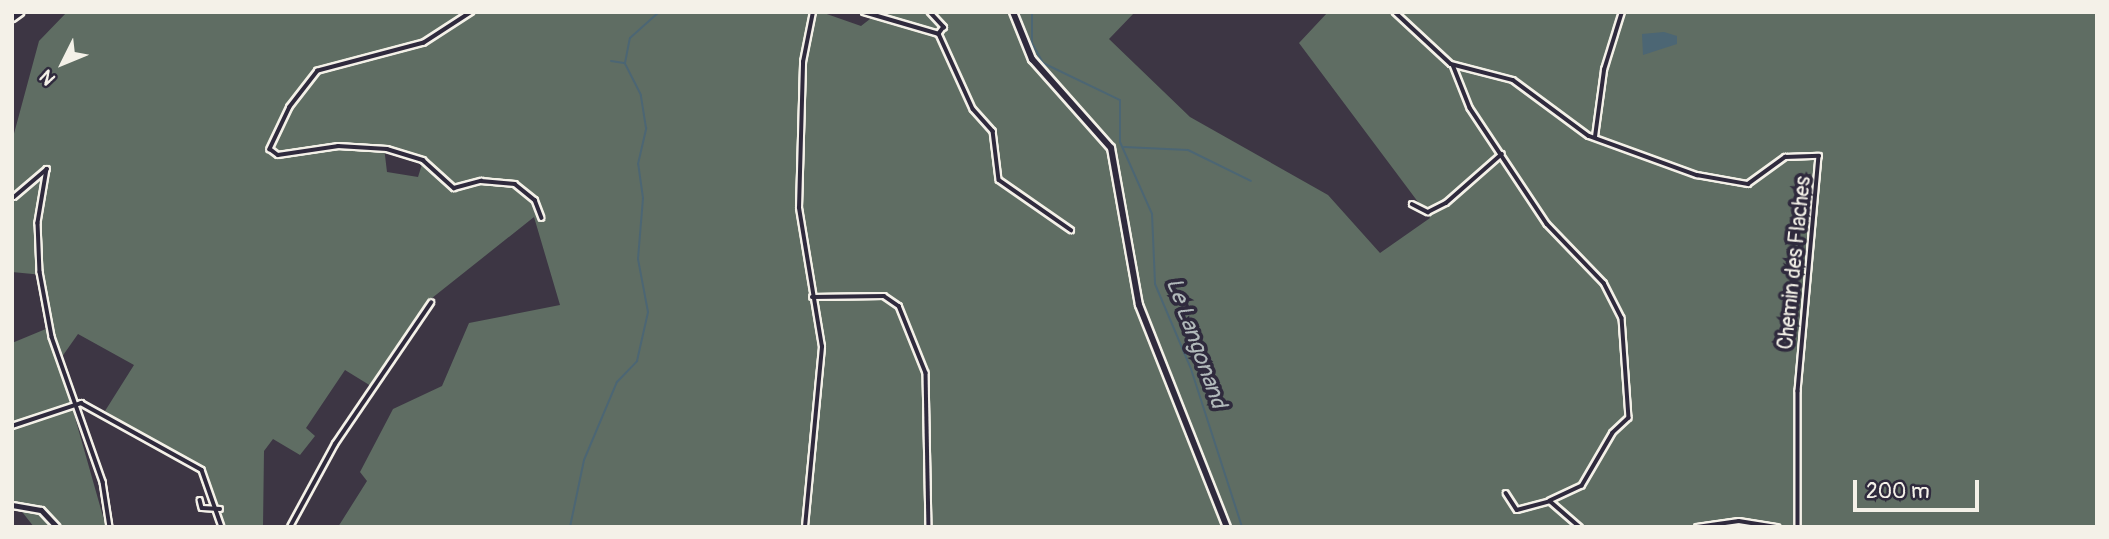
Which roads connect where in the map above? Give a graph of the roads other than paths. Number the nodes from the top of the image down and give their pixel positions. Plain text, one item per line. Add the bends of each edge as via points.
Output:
1 (19, 12) edge
2 (471, 12) edge
3 (813, 12) edge
4 (864, 12) edge
5 (930, 12) edge
6 (1013, 12) edge
7 (1395, 12) edge
8 (1622, 12) edge
9 (12, 17) edge
10 (939, 34) junction
11 (1453, 65) junction
12 (1595, 137) junction
13 (1502, 154) junction
14 (14, 197) dead end
15 (1412, 204) dead end
16 (542, 218) dead end
17 (1071, 230) dead end
18 (812, 297) junction
19 (431, 303) dead end
20 (77, 403) junction
21 (12, 426) edge
22 (1506, 493) dead end
23 (200, 500) dead end
24 (1550, 501) junction
25 (12, 505) edge
26 (220, 509) junction
27 (1762, 526) edge
28 (57, 527) edge
29 (110, 527) edge
30 (222, 527) edge
31 (290, 527) edge
32 (806, 527) edge
33 (929, 527) edge
34 (1227, 527) edge
35 (1580, 527) edge
36 (1697, 527) edge
37 (1778, 527) edge
38 (1798, 527) edge

1 - 9 highway
2 - 16 street via 424,43 318,71 290,107 270,149 278,155 338,146 396,151 423,160 454,188 481,181 515,184 536,200
3 - 18 street via 803,62 799,208
4 - 10 street
5 - 10 street via 944,27
6 - 34 main road via 1032,60 1111,148 1139,305
7 - 11 street
8 - 12 street via 1604,70
10 - 17 street via 973,109 993,131 999,180
11 - 12 street, Chemin des Flaches via 1513,80
11 - 13 street via 1465,99
12 - 38 street, Chemin des Flaches via 1698,175 1741,183 1754,182 1791,155 1819,156 1797,415
13 - 15 street via 1446,203 1428,212
13 - 24 street via 1552,231 1604,283 1626,334 1629,418 1613,433 1580,488
14 - 20 street via 47,169 39,267 52,337
18 - 32 street via 822,347
18 - 33 street via 884,296 899,306 926,373
19 - 31 street via 335,444
20 - 21 street
20 - 26 street via 197,466
20 - 29 street
22 - 24 street via 1517,510
23 - 26 street via 202,508
24 - 35 street
25 - 28 main road via 41,510
26 - 30 street
27 - 36 street
27 - 37 street

